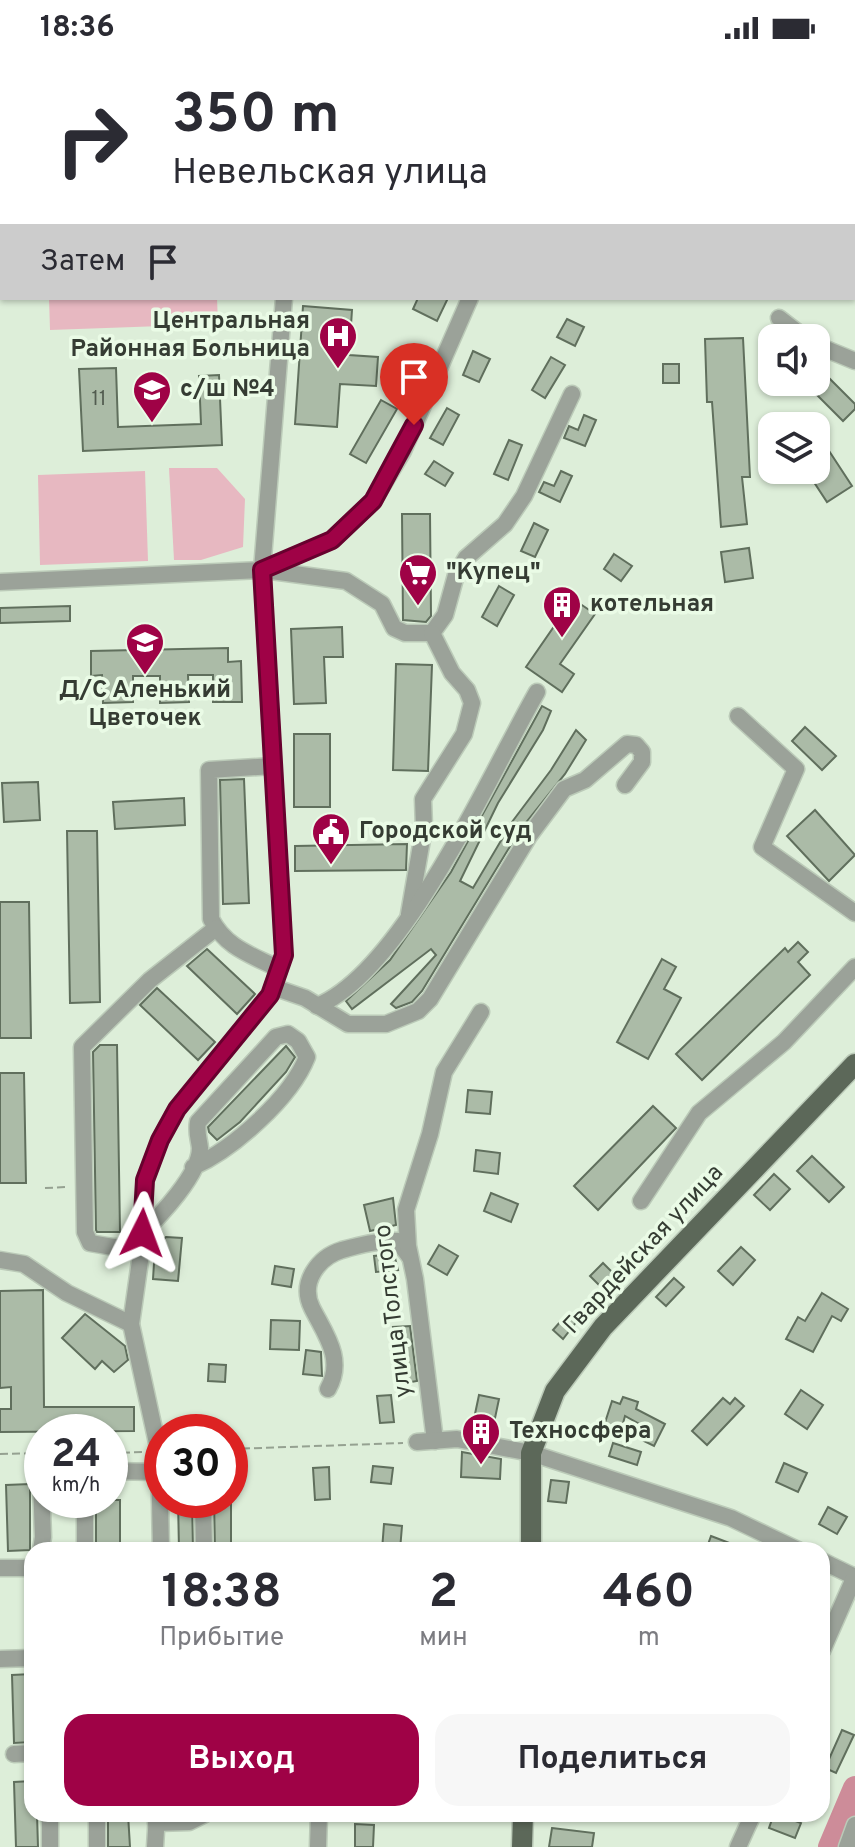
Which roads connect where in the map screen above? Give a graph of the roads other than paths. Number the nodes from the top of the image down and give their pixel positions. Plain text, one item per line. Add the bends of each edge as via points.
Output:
1 (0, 125) edge
2 (0, 209) edge
3 (284, 300) edge
4 (469, 300) edge
5 (779, 318) dead end
6 (787, 324) edge
7 (830, 351) edge
8 (855, 361) edge
9 (572, 394) dead end
10 (262, 570) junction
11 (0, 582) edge
12 (432, 633) junction
13 (537, 692) dead end
14 (738, 716) dead end
15 (273, 766) junction
16 (625, 785) dead end
17 (855, 913) edge
18 (408, 920) junction
19 (216, 928) junction
20 (855, 967) edge
21 (279, 969) junction
22 (273, 987) junction
23 (317, 1006) junction
24 (481, 1012) dead end
25 (855, 1064) edge
26 (193, 1167) junction
27 (641, 1201) dead end
28 (142, 1240) junction
29 (0, 1260) edge
30 (411, 1261) junction
31 (131, 1324) junction
32 (328, 1389) dead end
33 (151, 1414) edge
34 (434, 1434) junction
35 (417, 1442) road end
36 (531, 1453) junction
37 (42, 1518) edge
38 (85, 1518) edge
39 (160, 1518) edge
40 (203, 1518) edge
41 (42, 1542) edge
42 (85, 1542) edge
43 (161, 1542) edge
44 (204, 1542) edge
45 (531, 1542) edge
46 (781, 1542) edge
47 (830, 1565) edge
48 (0, 1568) edge
49 (24, 1568) edge
50 (855, 1576) edge
51 (830, 1633) edge
52 (24, 1658) edge
53 (0, 1659) edge
54 (24, 1753) edge
55 (14, 1754) dead end
56 (50, 1822) edge
57 (97, 1822) edge
58 (157, 1822) edge
59 (319, 1822) edge
60 (523, 1822) edge
61 (749, 1822) edge
62 (855, 1825) edge
63 (50, 1847) edge
64 (97, 1847) edge
65 (155, 1847) edge
66 (318, 1847) edge
67 (522, 1847) edge
68 (738, 1847) edge
69 (847, 1847) edge

1 - 2 street
3 - 10 street
4 - 10 street via 403,451 373,501 332,540
5 - 6 street
7 - 8 street
9 - 12 street via 524,496 505,524 466,558 445,615
10 - 11 street
10 - 12 street via 346,581 382,604 394,628
10 - 15 street
12 - 18 street via 472,703 464,734 423,799 424,828
13 - 18 street
14 - 17 street via 796,769 762,847
15 - 19 street via 209,770 211,919
15 - 21 street via 284,955
16 - 23 street via 642,762 636,745 627,744 585,780 564,789 418,1011 386,1024 348,1024
18 - 23 street via 350,984
19 - 21 street via 236,949
19 - 28 street via 150,980 82,1047 85,1232 90,1243 113,1247
20 - 27 street via 784,1042 699,1113
21 - 22 street
22 - 23 street
22 - 28 street via 177,1109 160,1140 145,1180
24 - 30 street, улица Толстого via 444,1072 426,1149 411,1186 406,1210
25 - 36 main road, Гвардейская улица via 603,1327 555,1391
26 - 26 street via 235,1143 258,1122 307,1057 298,1041 288,1034 276,1037 198,1122 200,1150
26 - 28 street
28 - 31 street
29 - 31 street via 24,1264 67,1293
30 - 32 street via 398,1241 387,1240 328,1254 312,1271 310,1305 333,1348 334,1379
30 - 34 street, улица Толстого
31 - 33 street
34 - 35 street
34 - 36 street
36 - 45 main road, Гвардейская улица
36 - 46 street via 731,1518
37 - 41 street
38 - 42 street
39 - 43 street
40 - 44 street
47 - 50 street
48 - 49 street
50 - 51 street
52 - 53 street
54 - 55 street
56 - 63 street
57 - 64 street
58 - 65 street
59 - 66 street
60 - 67 main road
61 - 68 street
62 - 69 street

